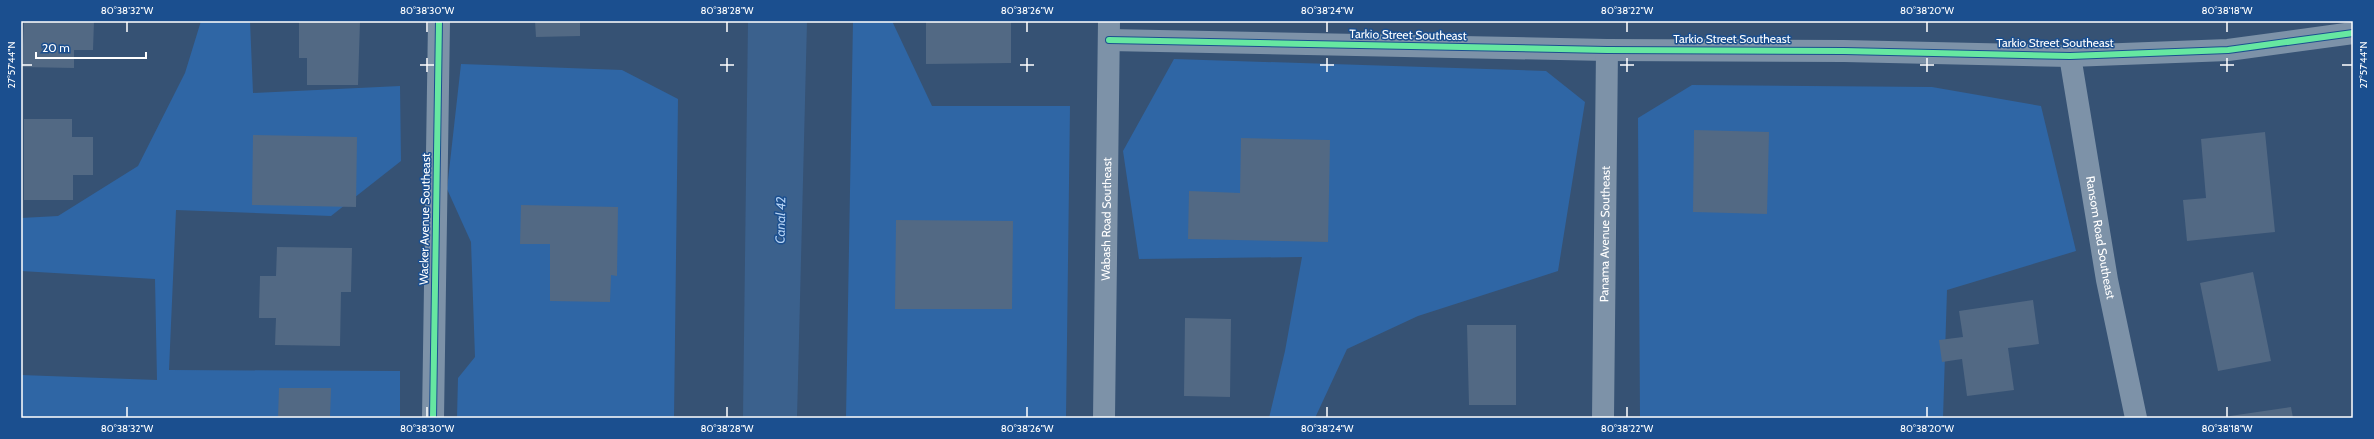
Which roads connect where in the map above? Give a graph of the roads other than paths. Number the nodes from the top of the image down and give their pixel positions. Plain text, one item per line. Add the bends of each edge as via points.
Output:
1 (440, 21) edge
2 (1109, 31) edge
3 (2353, 33) edge
4 (1607, 50) junction
5 (2070, 56) junction
6 (433, 418) edge
7 (1104, 418) edge
8 (1603, 418) edge
9 (2136, 418) edge

1 - 6 street, Wacker Avenue Southeast
2 - 4 street, Tarkio Street Southeast
2 - 7 street, Wabash Road Southeast
3 - 5 street, Tarkio Street Southeast via 2228,50
4 - 5 street, Tarkio Street Southeast via 1852,51
4 - 8 street, Panama Avenue Southeast
5 - 9 street, Ransom Road Southeast via 2107,280

